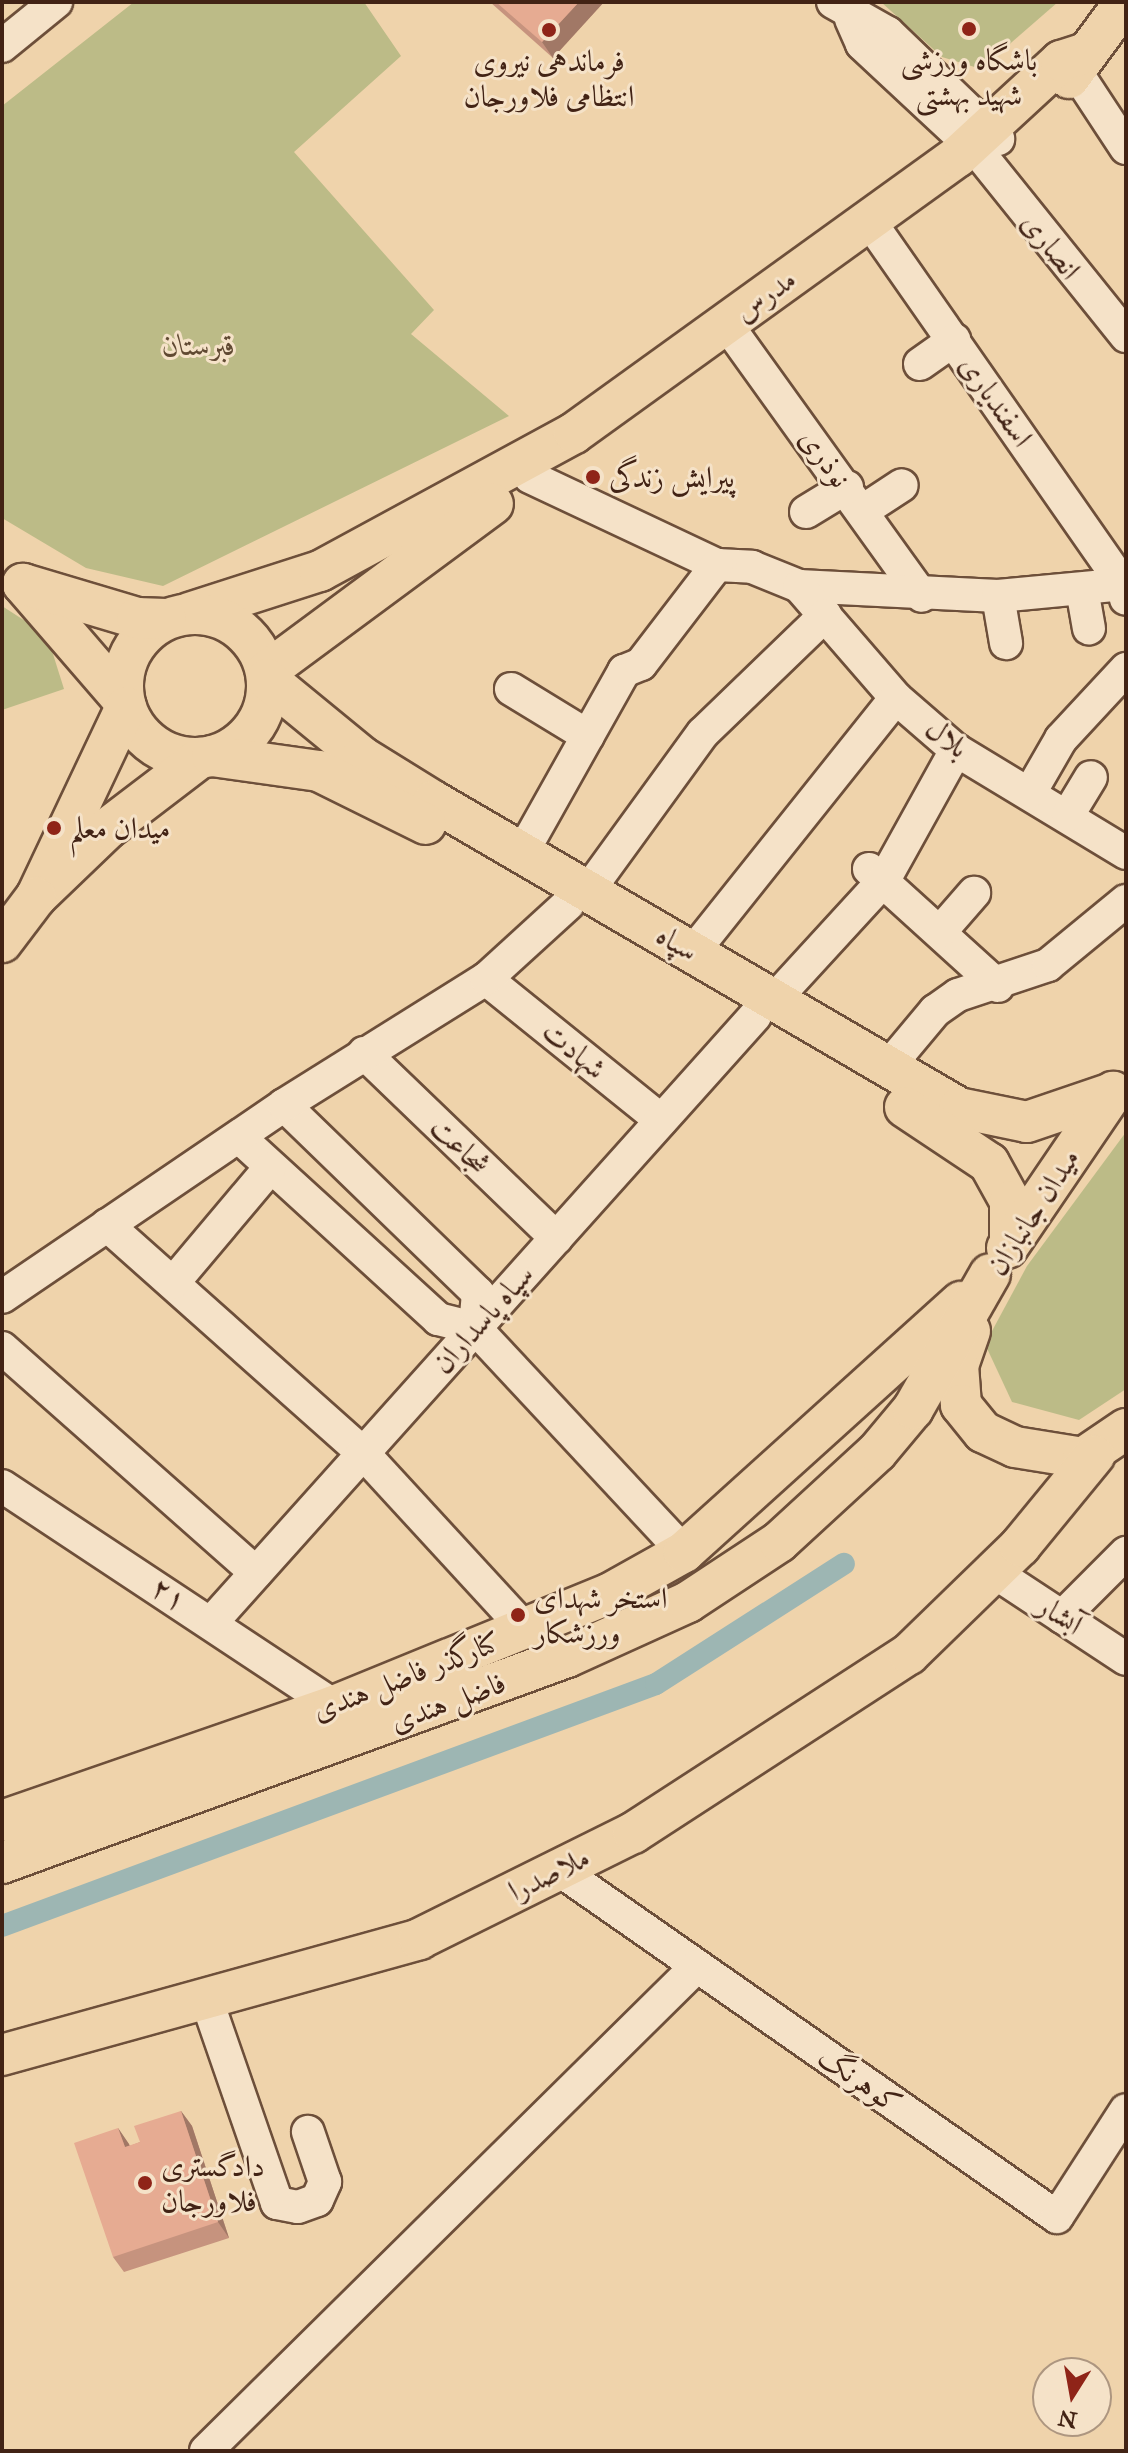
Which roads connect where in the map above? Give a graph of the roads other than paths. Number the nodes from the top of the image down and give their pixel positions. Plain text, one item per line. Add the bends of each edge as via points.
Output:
1 (1125, 2) edge
2 (48, 4) edge
3 (842, 10) edge
4 (2, 46) edge
5 (1079, 63) junction
6 (977, 143) junction
7 (1126, 148) edge
8 (868, 219) junction
9 (725, 322) junction
10 (1126, 336) edge
11 (954, 340) junction
12 (920, 364) dead end
13 (574, 433) junction
14 (530, 477) junction
15 (902, 485) dead end
16 (855, 499) junction
17 (806, 512) dead end
18 (717, 565) junction
19 (12, 578) edge
20 (799, 586) junction
21 (1082, 589) junction
22 (1125, 589) edge
23 (922, 596) junction
24 (998, 596) junction
25 (825, 615) junction
26 (178, 616) junction
27 (1089, 628) dead end
28 (1006, 643) dead end
29 (1126, 669) edge
30 (267, 675) junction
31 (511, 689) dead end
32 (896, 698) junction
33 (125, 704) junction
34 (588, 736) junction
35 (956, 750) junction
36 (206, 757) junction
37 (1091, 777) dead end
38 (1031, 791) junction
39 (1068, 815) junction
40 (522, 853) junction
41 (1126, 853) edge
42 (876, 874) junction
43 (974, 893) dead end
44 (36, 897) junction
45 (578, 898) junction
46 (1126, 901) edge
47 (940, 932) junction
48 (2, 942) edge
49 (693, 952) junction
50 (486, 979) junction
51 (998, 986) junction
52 (764, 1008) junction
53 (364, 1053) junction
54 (889, 1066) junction
55 (1119, 1086) edge
56 (284, 1105) junction
57 (661, 1120) junction
58 (1020, 1121) junction
59 (239, 1137) junction
60 (270, 1168) junction
61 (996, 1173) junction
62 (107, 1225) junction
63 (556, 1238) junction
64 (1000, 1258) junction
65 (173, 1283) junction
66 (2, 1297) edge
67 (475, 1328) junction
68 (2, 1348) edge
69 (1126, 1429) edge
70 (363, 1453) junction
71 (1094, 1456) junction
72 (2, 1486) edge
73 (684, 1552) junction
74 (1126, 1553) edge
75 (1007, 1559) junction
76 (256, 1573) junction
77 (1062, 1617) junction
78 (212, 1622) junction
79 (525, 1629) junction
80 (1126, 1659) edge
81 (334, 1706) junction
82 (2, 1821) edge
83 (2, 1863) edge
84 (558, 1869) junction
85 (697, 1966) junction
86 (206, 1998) junction
87 (2, 2055) edge
88 (1126, 2110) edge
89 (308, 2132) dead end
90 (206, 2451) edge

1 - 5 main road
2 - 4 street
3 - 6 street, انصاری via 888,33
5 - 6 main road, مدرس via 1061,61
5 - 7 street
6 - 8 main road, مدرس
6 - 10 street, انصاری
8 - 9 main road, مدرس
8 - 11 street, اسفندیاری
9 - 13 main road, مدرس
9 - 16 street, نوذری
11 - 12 street
11 - 22 street, اسفندیاری
13 - 14 main road, مدرس
13 - 26 main road, مدرس via 320,571
14 - 18 street, بلال
14 - 30 main road, مدرس
15 - 16 street
16 - 17 street
16 - 23 street, نوذری
18 - 20 street, بلال via 752,567
18 - 34 street via 641,664 624,671
19 - 26 main road via 137,618
19 - 33 main road
20 - 23 street, بلال
20 - 25 street, بلال
21 - 22 street, بلال
21 - 24 street, بلال
21 - 27 street
23 - 24 street, بلال
24 - 28 street
25 - 32 street, بلال
25 - 45 street via 703,733
26 - 30 main road via 234,624
26 - 33 main road via 132,650
29 - 38 street via 1061,739
30 - 36 main road via 256,726
30 - 40 main road, سپاه via 362,757
31 - 34 street
32 - 35 street, بلال
32 - 49 street
33 - 36 main road via 154,746
33 - 44 main road
34 - 40 street
35 - 38 street, بلال
35 - 42 street, سپاه پاسداران
36 - 44 main road via 108,828
36 - 45 main road, سپاه via 319,771
37 - 39 street
38 - 39 street, بلال
39 - 41 street, بلال
40 - 45 main road, سپاه
42 - 47 street
42 - 52 street, سپاه پاسداران
43 - 47 street
44 - 48 main road
45 - 49 main road, سپاه
45 - 50 street
45 - 52 main road, سپاه
46 - 51 street via 1072,949
47 - 51 street
49 - 52 main road, سپاه
50 - 53 street
50 - 57 street, شهادت
51 - 54 street via 958,995 935,1011
52 - 54 main road, سپاه
52 - 57 street, سپاه پاسداران
52 - 61 main road, سپاه via 970,1147
53 - 56 street
53 - 63 street, شجاعت
54 - 58 main road, سپاه via 959,1108
55 - 58 main road, سپاه via 1062,1116
55 - 64 main road, میدان جانبازان
56 - 59 street
56 - 67 street via 478,1293
57 - 63 street, سپاه پاسداران
58 - 61 main road via 1019,1156
59 - 60 street
59 - 62 street
60 - 65 street
60 - 67 street via 438,1319
61 - 64 main road, سپاه via 1010,1201
62 - 65 street
62 - 66 street
63 - 67 street, سپاه پاسداران
64 - 71 main road, میدان جانبازان via 958,1365 961,1405 983,1432 1015,1447
64 - 73 main road, کنارگذر فاضل هندی
64 - 83 main road, فاضل هندی via 913,1409 877,1452 779,1542 688,1602 512,1679
65 - 70 street
67 - 70 street, سپاه پاسداران
67 - 73 street
68 - 76 street
69 - 71 main road
70 - 76 street, سپاه پاسداران
70 - 79 street
71 - 75 main road, ملاصدرا
72 - 78 street, ۲۱
73 - 79 main road, کنارگذر فاضل هندی
74 - 77 street
75 - 77 street, آبشار
75 - 84 main road, ملاصدرا via 909,1654 633,1833
76 - 78 street, سپاه پاسداران
77 - 80 street, آبشار
78 - 81 street, ۲۱
79 - 81 main road, کنارگذر فاضل هندی
81 - 82 main road, کنارگذر فاضل هندی
84 - 85 street, کوهرنگ
84 - 86 main road, ملاصدرا via 419,1939
85 - 88 street, کوهرنگ via 1057,2217
85 - 90 street
86 - 87 main road, ملاصدرا
86 - 89 street via 277,2203 298,2207 317,2200 325,2182

